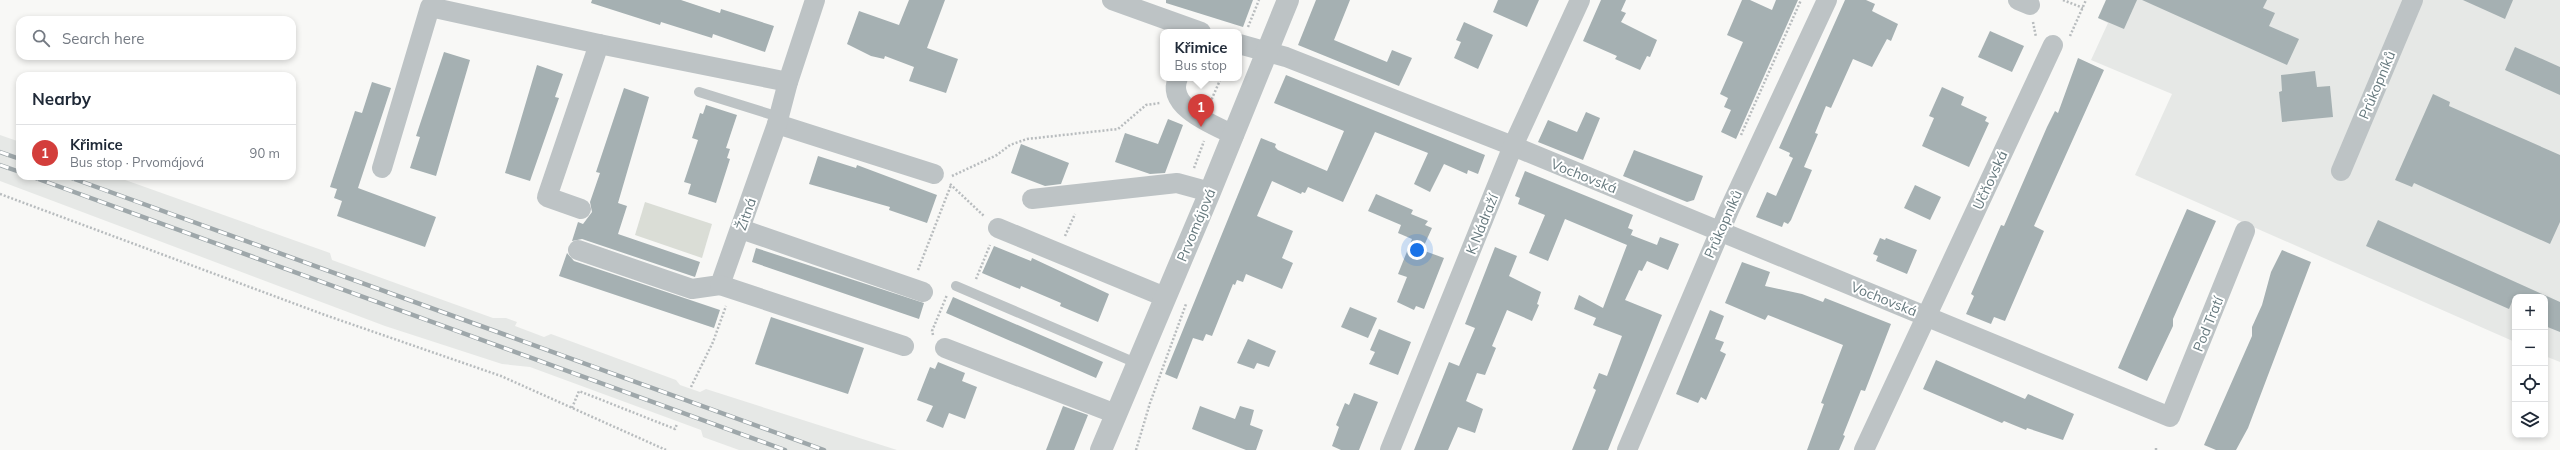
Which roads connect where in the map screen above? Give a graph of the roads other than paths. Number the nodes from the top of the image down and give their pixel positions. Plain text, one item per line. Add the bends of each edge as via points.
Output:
1 (816, 0) edge
2 (1112, 0) edge
3 (1288, 0) edge
4 (1580, 0) edge
5 (1827, 0) edge
6 (2414, 0) edge
7 (427, 2) edge
8 (1190, 29) edge
9 (1243, 37) edge
10 (598, 44) junction
11 (2053, 45) dead end
12 (1268, 50) junction
13 (1177, 81) edge
14 (788, 82) junction
15 (699, 92) dead end
16 (778, 121) junction
17 (1234, 135) junction
18 (1513, 146) junction
19 (382, 168) dead end
20 (2341, 171) dead end
21 (934, 174) dead end
22 (1210, 192) junction
23 (1032, 198) dead end
24 (581, 209) dead end
25 (998, 228) road end
26 (741, 229) junction
27 (2245, 231) dead end
28 (1719, 232) junction
29 (578, 250) dead end
30 (720, 285) junction
31 (956, 286) road end
32 (916, 290) road end
33 (1165, 297) junction
34 (1926, 316) junction
35 (904, 346) dead end
36 (945, 348) road end
37 (1136, 363) junction
38 (1116, 414) junction
39 (1101, 450) edge
40 (1390, 450) edge
41 (1627, 450) edge
42 (1864, 450) edge

1 - 14 street, Žitná
2 - 8 street
3 - 12 street, Prvomájová
4 - 18 street, K Nádraží
5 - 28 street, Průkopníků
6 - 20 street, Průkopníků
7 - 10 street
7 - 19 street
9 - 12 street, Vochovská
10 - 14 street
10 - 24 street via 547,197
11 - 34 street, Učňovská
12 - 17 street, Prvomájová
12 - 18 street, Vochovská
13 - 17 street via 1178,100 1203,121
14 - 16 street, Žitná
15 - 16 lane
16 - 21 street
16 - 26 street, Žitná
17 - 22 street, Prvomájová
18 - 28 street, Vochovská
18 - 40 street, K Nádraží
22 - 23 street via 1177,183
22 - 33 street, Prvomájová
25 - 33 street
26 - 30 street, Žitná
26 - 32 street
27 - 34 street, Pod Tratí via 2170,416
28 - 34 street, Vochovská
28 - 41 street, Průkopníků
29 - 30 street via 692,289
30 - 35 street
31 - 37 lane
33 - 37 street, Prvomájová
34 - 42 street, Učňovská
36 - 38 street
37 - 38 street, Prvomájová
38 - 39 street, Prvomájová

